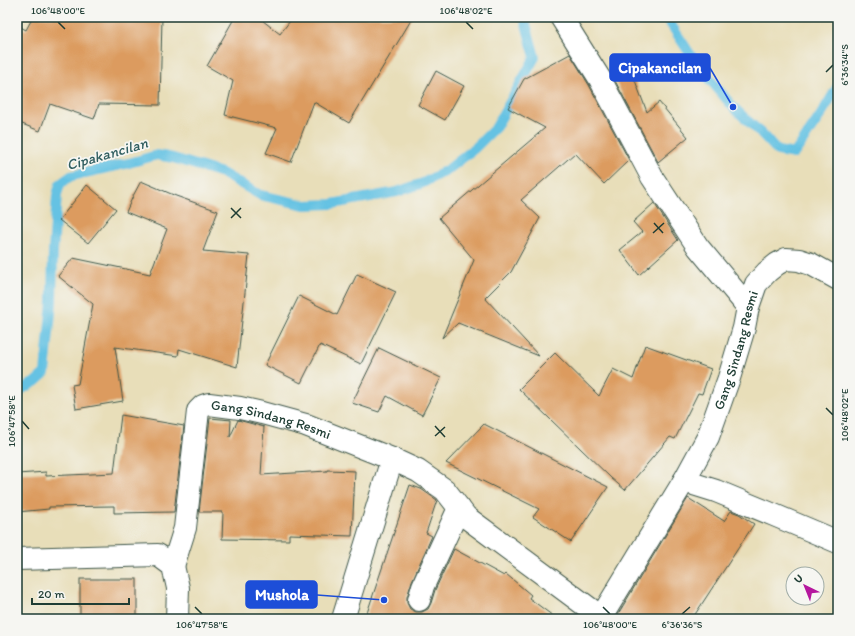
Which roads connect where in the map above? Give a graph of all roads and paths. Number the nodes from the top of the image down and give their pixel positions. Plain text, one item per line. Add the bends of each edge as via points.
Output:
1 (561, 17) edge
2 (838, 279) edge
3 (748, 307) junction
4 (392, 459) junction
5 (684, 481) junction
6 (459, 508) junction
7 (838, 542) edge
8 (17, 559) edge
9 (173, 566) junction
10 (419, 600) dead end
11 (601, 618) edge
12 (177, 619) edge
13 (343, 619) edge

1 - 3 street via 600,79 652,177 698,248
2 - 3 street, Gang Sindang Resmi via 811,264 786,259 767,272 756,284
3 - 5 street, Gang Sindang Resmi via 729,378 708,437
4 - 6 street, Gang Sindang Resmi via 418,471 445,490
4 - 9 street, Gang Sindang Resmi via 306,425 240,408 209,404 202,406 198,411 185,528
4 - 13 street
5 - 7 street via 716,491
5 - 11 street, Gang Sindang Resmi
6 - 10 street
6 - 11 street, Gang Sindang Resmi via 466,517
8 - 9 street via 158,555
9 - 12 street via 178,588

